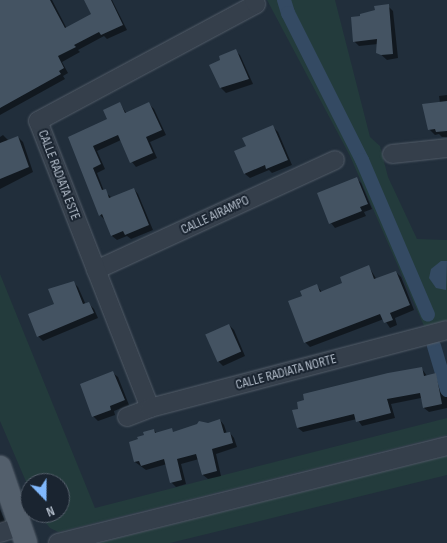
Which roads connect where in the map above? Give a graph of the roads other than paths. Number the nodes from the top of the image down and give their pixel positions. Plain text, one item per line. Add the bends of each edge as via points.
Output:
1 (254, 0) edge
2 (447, 148) edge
3 (392, 154) dead end
4 (335, 160) dead end
5 (96, 270) junction
6 (447, 330) edge
7 (150, 408) junction
8 (127, 417) dead end
9 (447, 446) edge
10 (0, 468) edge
11 (0, 533) edge
12 (24, 535) edge
13 (58, 543) edge

1 - 5 street, CALLE RADIATA ESTE via 256,4 38,121
2 - 3 street
4 - 5 street, CALLE AIRAMPO
5 - 7 street, CALLE RADIATA ESTE
6 - 7 street, CALLE RADIATA NORTE
7 - 8 street, CALLE RADIATA NORTE
9 - 13 street
10 - 12 main road
11 - 12 street

